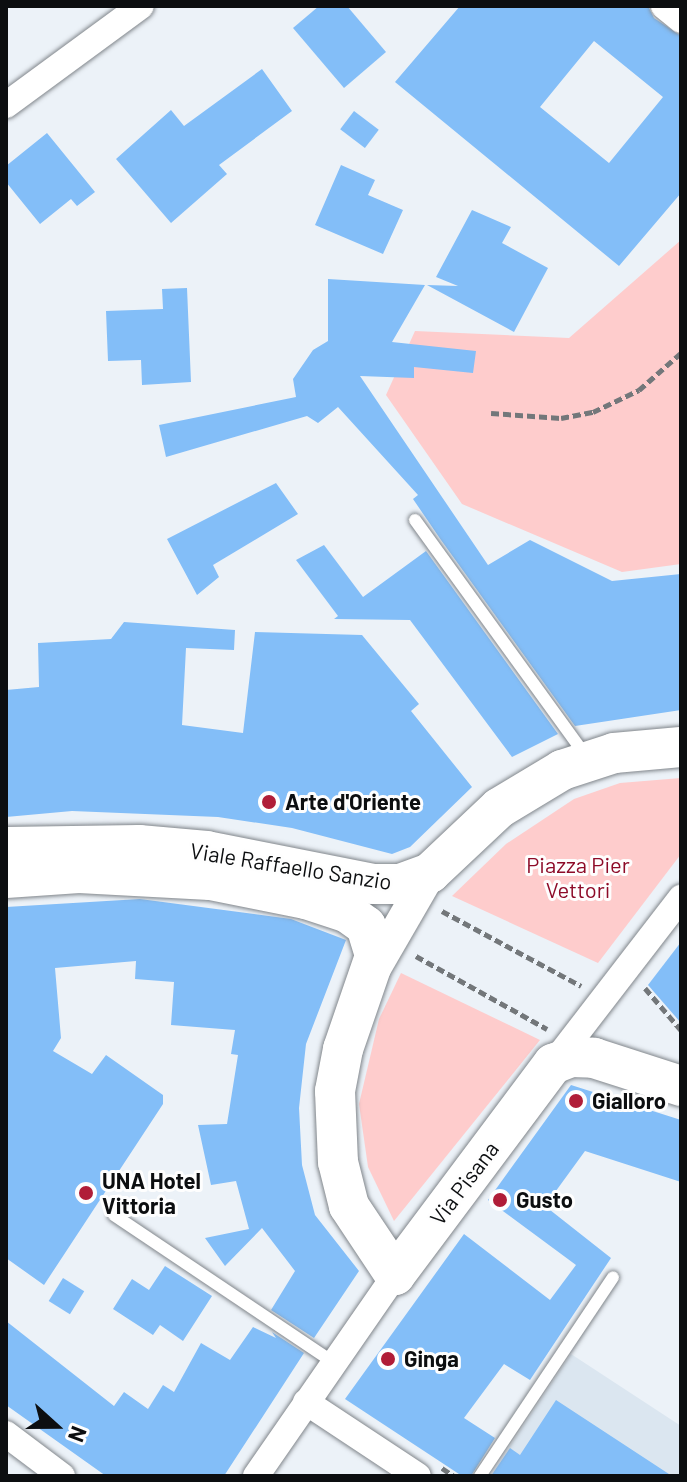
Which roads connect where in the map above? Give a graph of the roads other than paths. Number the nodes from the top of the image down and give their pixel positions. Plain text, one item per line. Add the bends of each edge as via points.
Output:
1 (141, 6) edge
2 (664, 6) edge
3 (681, 20) edge
4 (6, 105) edge
5 (415, 520) dead end
6 (681, 747) edge
7 (589, 761) junction
8 (6, 847) edge
9 (6, 878) edge
10 (437, 894) junction
11 (681, 898) edge
12 (391, 961) junction
13 (552, 1048) junction
14 (681, 1086) edge
15 (114, 1215) dead end
16 (395, 1275) junction
17 (613, 1277) dead end
18 (333, 1362) junction
19 (306, 1402) junction
20 (6, 1434) edge
21 (62, 1476) edge
22 (256, 1476) edge
23 (418, 1476) edge
24 (480, 1476) edge

1 - 4 street
2 - 3 street
5 - 7 lane
6 - 7 main road
7 - 10 main road via 514,797
8 - 10 main road, Viale Raffaello Sanzio via 139,845 207,851
9 - 12 main road, Viale Raffaello Sanzio via 145,874 306,899 348,913 366,926 374,947
10 - 12 street
11 - 13 street, Via Pisana
12 - 16 main road via 343,1049 335,1131 349,1206
13 - 14 main road
13 - 16 main road, Via Pisana
15 - 18 lane
16 - 18 street, Via Pisana
17 - 24 lane
18 - 19 street, Via Pisana
19 - 22 street, Via Pisana
19 - 23 street
20 - 21 street

